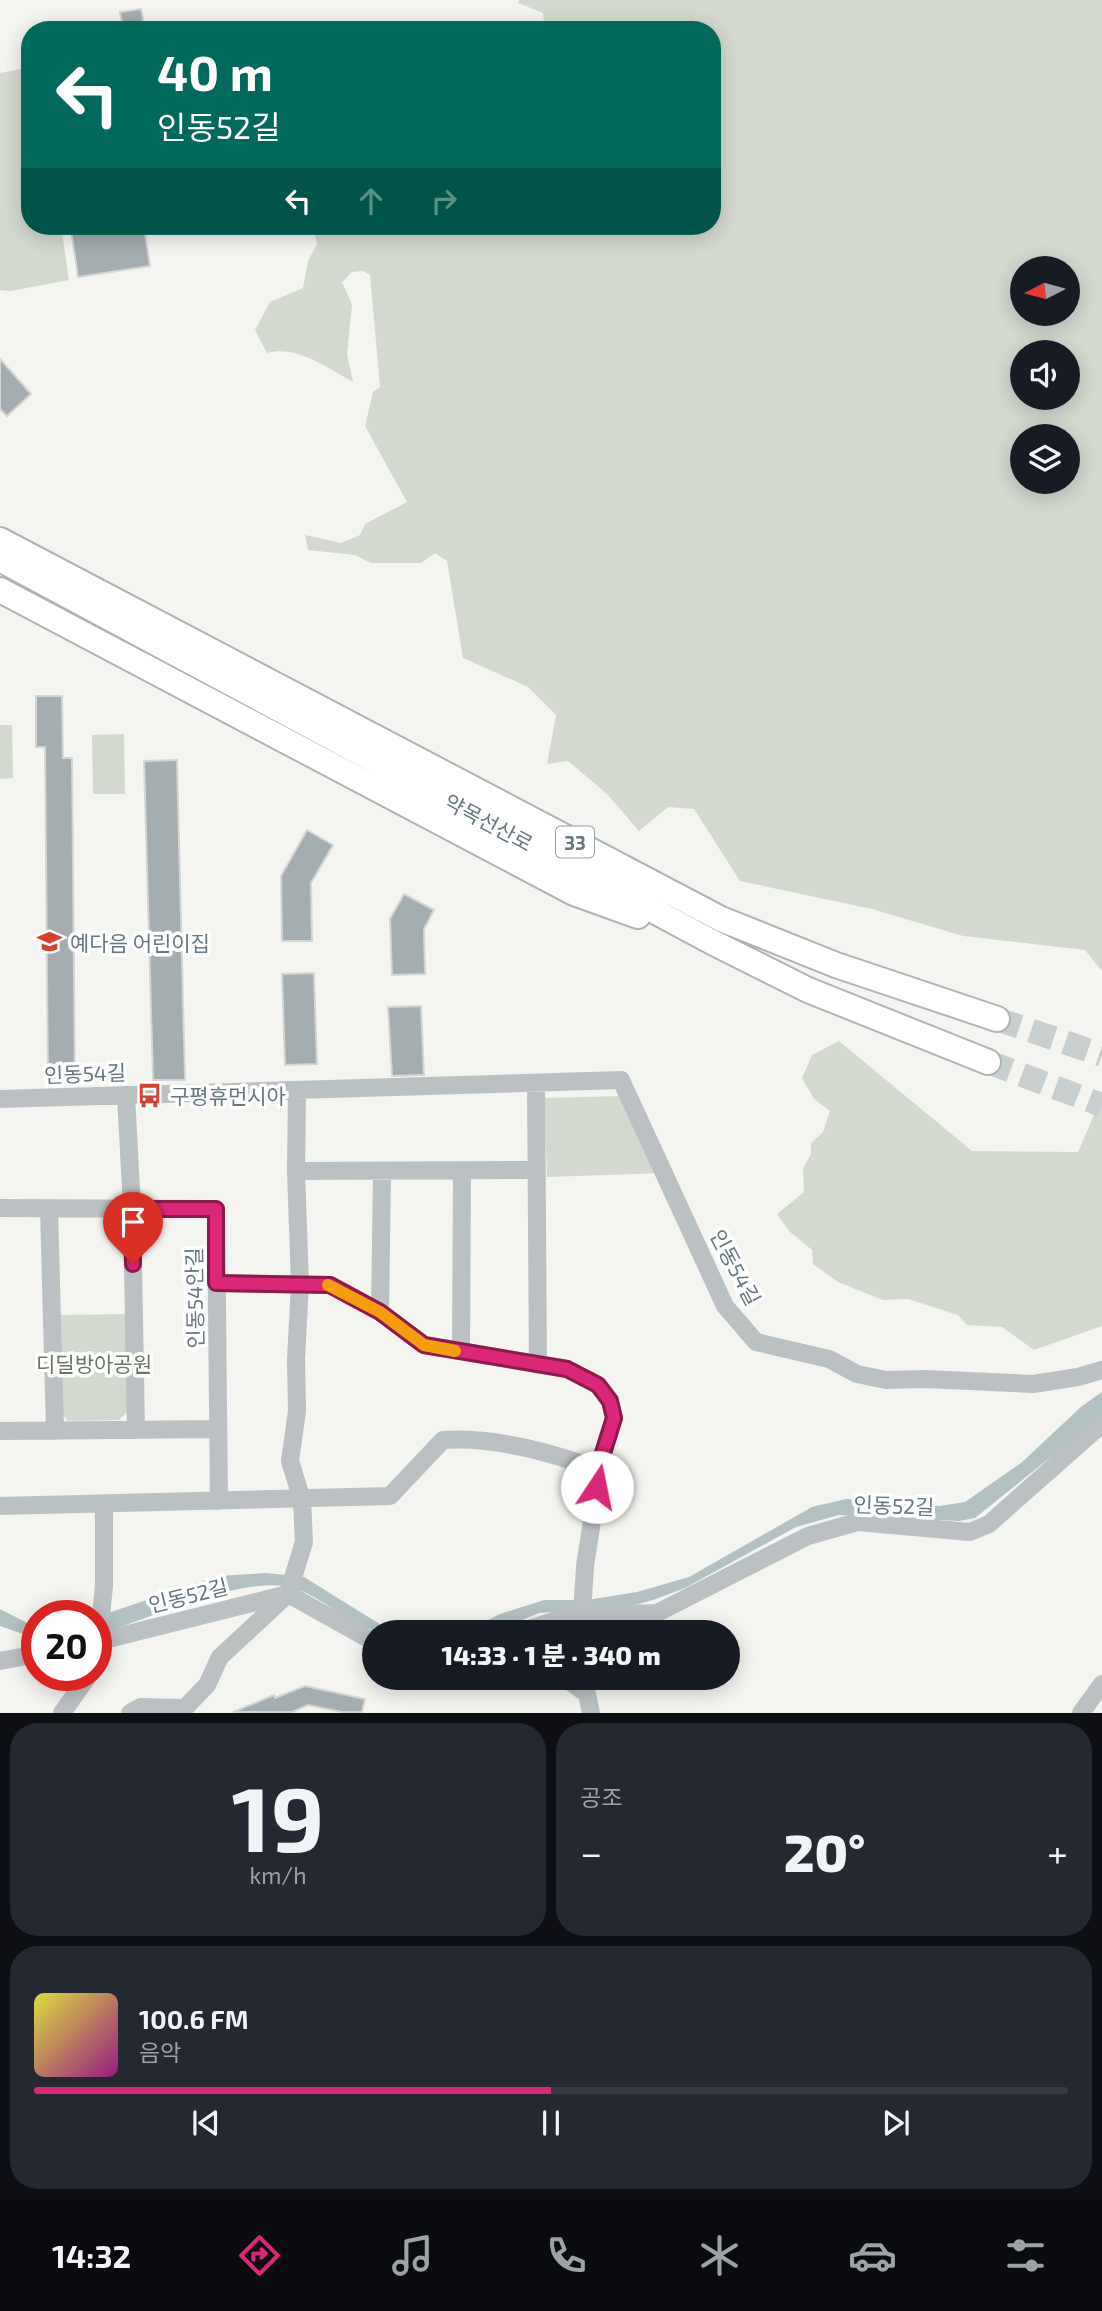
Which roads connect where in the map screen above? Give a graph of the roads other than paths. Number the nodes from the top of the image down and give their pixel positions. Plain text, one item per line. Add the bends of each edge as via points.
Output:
1 (0, 523) edge
2 (0, 540) edge
3 (0, 559) edge
4 (0, 590) edge
5 (169, 640) junction
6 (721, 919) junction
7 (712, 942) junction
8 (997, 1019) tunnel mouth
9 (988, 1062) tunnel mouth
10 (536, 1083) junction
11 (297, 1090) junction
12 (125, 1095) junction
13 (0, 1099) edge
14 (537, 1170) junction
15 (296, 1171) junction
16 (382, 1172) junction
17 (462, 1172) junction
18 (0, 1208) edge
19 (49, 1208) junction
20 (132, 1209) junction
21 (216, 1283) junction
22 (300, 1284) junction
23 (380, 1312) junction
24 (461, 1352) junction
25 (538, 1364) junction
26 (1102, 1370) edge
27 (1102, 1424) edge
28 (218, 1429) junction
29 (136, 1430) junction
30 (0, 1431) edge
31 (55, 1431) junction
32 (598, 1469) junction
33 (302, 1500) junction
34 (219, 1502) junction
35 (104, 1504) junction
36 (0, 1506) edge
37 (288, 1594) junction
38 (102, 1600) edge
39 (572, 1620) edge
40 (584, 1620) edge
41 (362, 1635) edge
42 (112, 1638) edge
43 (21, 1657) edge
44 (0, 1661) edge
45 (1102, 1684) edge
46 (582, 1690) edge
47 (78, 1691) edge
48 (181, 1710) edge
49 (62, 1713) edge
50 (130, 1713) edge
51 (591, 1713) edge
52 (1081, 1713) edge

1 - 6 highway via 447,756
2 - 5 highway, 약목선산로 / 33
3 - 5 highway, 약목선산로 / 33
4 - 7 highway via 574,893
5 - 6 highway, 약목선산로 / 33
5 - 7 highway, 약목선산로 / 33
6 - 8 highway, 약목선산로 / 33 via 836,965
7 - 9 highway, 약목선산로 / 33 via 807,990
10 - 11 street, 인동54길
10 - 14 street
10 - 26 street, 인동54길 via 621,1080 726,1306 756,1342 829,1359 857,1374 886,1380 1033,1384
11 - 12 street, 인동54길
11 - 15 street
12 - 13 street, 인동54길
12 - 20 street
14 - 17 street
14 - 25 street
15 - 16 street
15 - 22 street
16 - 17 street
16 - 23 street
17 - 24 street
18 - 19 street, 인동54안길
19 - 20 street, 인동54안길
19 - 31 street
20 - 21 street, 인동54안길 via 216,1209
20 - 29 street
21 - 22 street
21 - 28 street, 인동54안길
22 - 23 street via 330,1285
22 - 33 street via 297,1411 290,1461
23 - 24 street via 424,1345
24 - 25 street
25 - 32 street via 567,1369 598,1385 610,1401 614,1418
27 - 40 street, 인동52길 via 989,1524 970,1532 857,1522 808,1536 657,1614
28 - 29 street
28 - 34 street, 인동54안길
29 - 31 street
30 - 31 street
32 - 33 street via 553,1453 470,1438 443,1440 390,1496
32 - 39 street
33 - 34 street
33 - 37 street via 304,1542
34 - 35 street
35 - 36 street
35 - 38 street
37 - 41 street
37 - 42 street, 인동52길
37 - 48 street via 220,1657 206,1685
43 - 44 street
45 - 52 street
46 - 51 street via 587,1694
47 - 49 street
48 - 50 street via 141,1707

